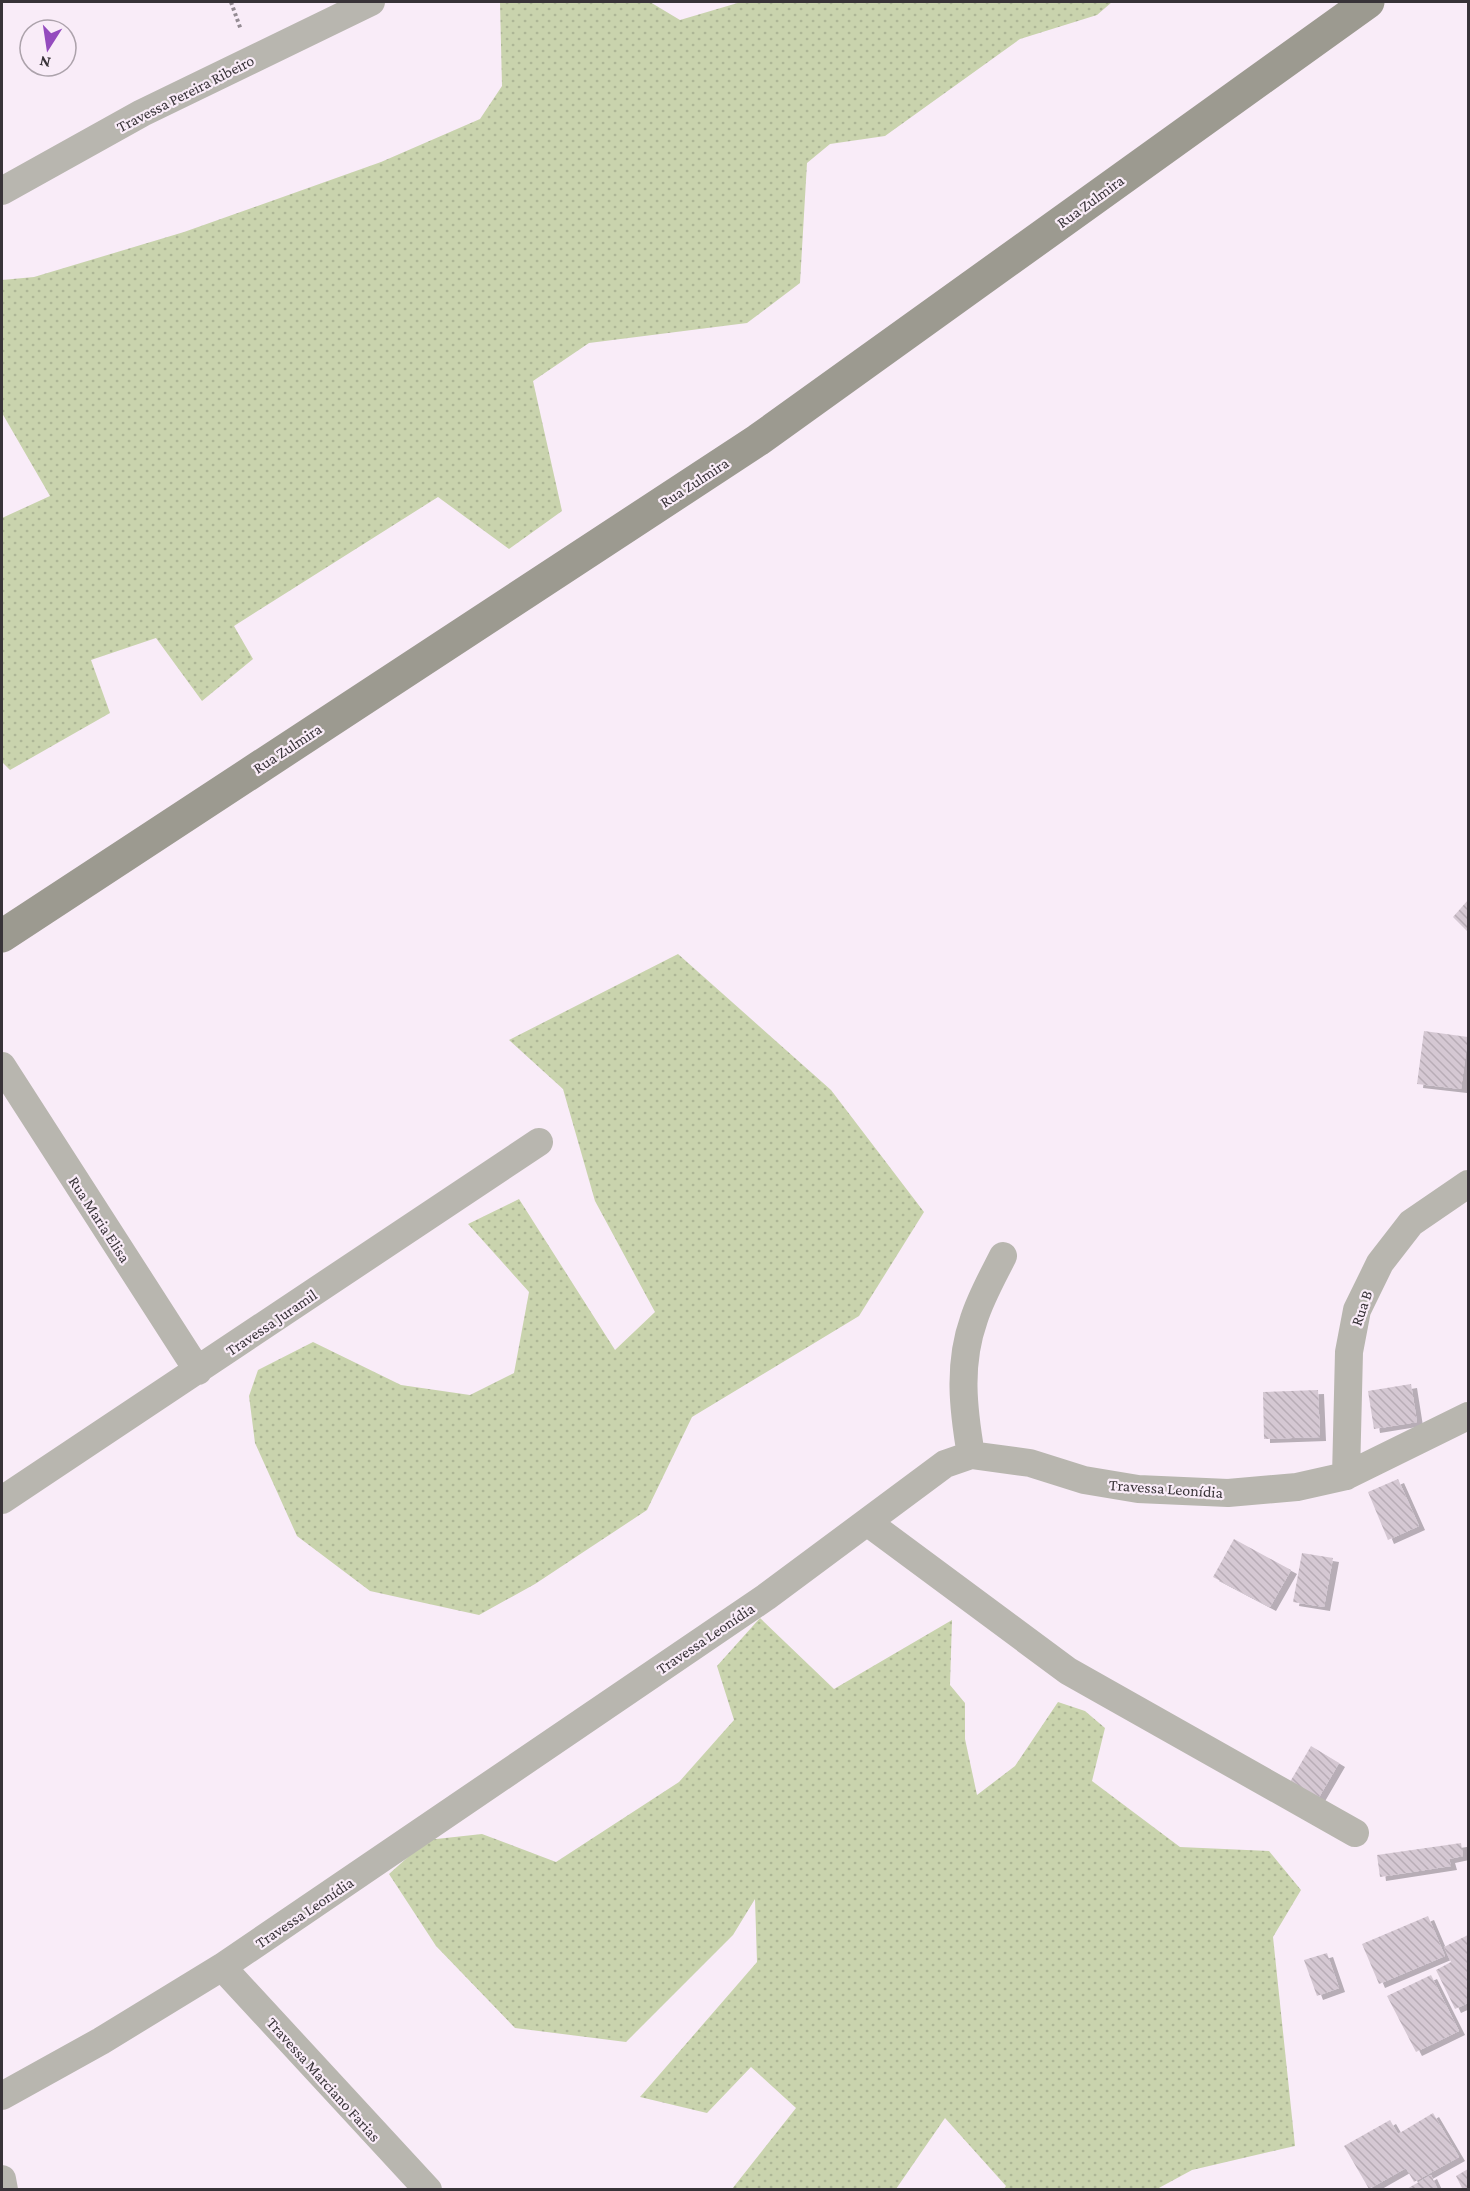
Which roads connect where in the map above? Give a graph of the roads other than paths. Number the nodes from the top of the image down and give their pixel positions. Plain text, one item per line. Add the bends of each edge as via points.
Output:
1 (371, 2) edge
2 (1368, 2) edge
3 (2, 191) edge
4 (8, 928) edge
5 (2, 1066) edge
6 (539, 1142) dead end
7 (1468, 1184) edge
8 (1003, 1256) dead end
9 (198, 1371) junction
10 (1468, 1416) edge
11 (971, 1455) junction
12 (1346, 1476) junction
13 (2, 1500) edge
14 (867, 1522) junction
15 (1355, 1833) dead end
16 (222, 1967) junction
17 (2, 2096) edge
18 (2, 2179) edge
19 (4, 2190) edge
20 (428, 2190) edge

1 - 3 street, Travessa Pereira Ribeiro via 142,113
2 - 4 street, Rua Zulmira via 758,440
5 - 9 street, Rua Maria Elisa
6 - 9 street, Travessa Juramil
7 - 12 street, Rua B via 1412,1223 1380,1263 1357,1311 1348,1352
8 - 11 street via 974,1318 963,1358 963,1406
9 - 13 street, Travessa Juramil
10 - 12 street, Travessa Leonídia
11 - 12 street, Travessa Leonídia via 1030,1463 1084,1480 1138,1489 1228,1493 1297,1487
11 - 14 street, Travessa Leonídia via 945,1464
14 - 15 street via 1068,1671
14 - 16 street, Travessa Leonídia via 766,1597
16 - 17 street, Travessa Leonídia
16 - 20 street, Travessa Marciano Farias
18 - 19 street

